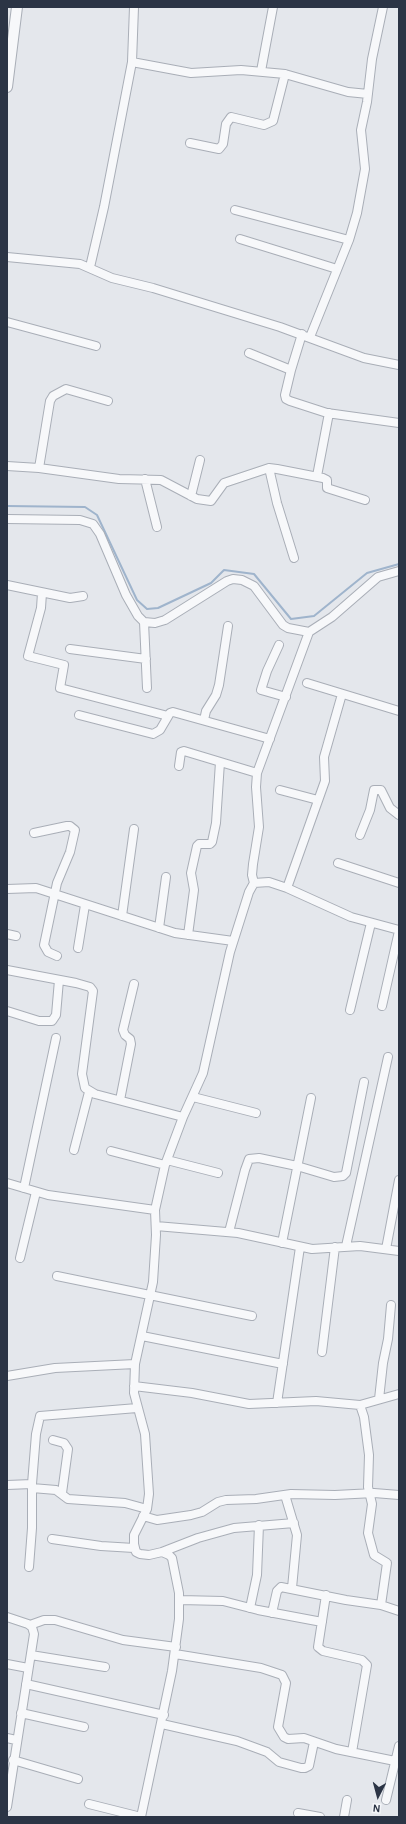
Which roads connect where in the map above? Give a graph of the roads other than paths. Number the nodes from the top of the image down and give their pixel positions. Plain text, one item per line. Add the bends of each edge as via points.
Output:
1 (17, 7) edge
2 (134, 7) edge
3 (273, 7) edge
4 (383, 7) edge
5 (132, 62) junction
6 (8, 66) edge
7 (260, 71) junction
8 (285, 74) junction
9 (7, 87) edge
10 (368, 94) junction
11 (190, 143) dead end
12 (235, 210) dead end
13 (240, 239) dead end
14 (349, 240) junction
15 (7, 257) edge
16 (90, 267) junction
17 (337, 269) junction
18 (7, 322) edge
19 (306, 336) junction
20 (96, 346) dead end
21 (249, 353) dead end
22 (399, 365) edge
23 (291, 370) junction
24 (108, 401) dead end
25 (329, 413) junction
26 (399, 423) edge
27 (200, 460) dead end
28 (7, 466) edge
29 (39, 468) junction
30 (269, 468) junction
31 (317, 476) junction
32 (145, 479) junction
33 (191, 496) junction
34 (365, 500) dead end
35 (7, 519) edge
36 (157, 527) dead end
37 (294, 558) dead end
38 (399, 571) edge
39 (7, 585) edge
40 (42, 593) junction
41 (83, 596) dead end
42 (144, 622) junction
43 (228, 626) dead end
44 (309, 632) junction
45 (279, 645) dead end
46 (70, 649) dead end
47 (146, 659) junction
48 (307, 683) dead end
49 (147, 688) dead end
50 (342, 694) junction
51 (286, 697) junction
52 (399, 711) edge
53 (79, 715) dead end
54 (168, 716) junction
55 (204, 720) junction
56 (270, 739) junction
57 (220, 762) junction
58 (179, 766) dead end
59 (258, 773) junction
60 (280, 790) dead end
61 (318, 800) junction
62 (399, 815) edge
63 (134, 828) dead end
64 (34, 833) dead end
65 (360, 835) dead end
66 (338, 863) dead end
67 (166, 877) dead end
68 (254, 883) junction
69 (399, 883) edge
70 (287, 888) junction
71 (7, 889) edge
72 (54, 894) junction
73 (86, 905) junction
74 (122, 916) junction
75 (371, 923) junction
76 (159, 928) junction
77 (399, 930) edge
78 (7, 934) edge
79 (188, 935) junction
80 (16, 936) dead end
81 (233, 941) junction
82 (78, 948) dead end
83 (57, 956) dead end
84 (7, 970) edge
85 (59, 980) junction
86 (134, 984) dead end
87 (382, 1006) dead end
88 (7, 1010) edge
89 (350, 1010) dead end
90 (56, 1038) dead end
91 (388, 1057) dead end
92 (364, 1082) dead end
93 (89, 1092) junction
94 (193, 1097) junction
95 (311, 1098) dead end
96 (120, 1100) junction
97 (256, 1113) dead end
98 (183, 1117) junction
99 (74, 1150) dead end
100 (111, 1150) dead end
101 (166, 1162) junction
102 (297, 1166) junction
103 (218, 1173) dead end
104 (399, 1180) edge
105 (7, 1183) edge
106 (24, 1188) junction
107 (36, 1192) junction
108 (155, 1210) junction
109 (156, 1226) junction
110 (229, 1232) junction
111 (282, 1243) junction
112 (346, 1246) junction
113 (300, 1247) junction
114 (335, 1247) junction
115 (386, 1249) junction
116 (399, 1251) edge
117 (20, 1258) dead end
118 (57, 1276) dead end
119 (150, 1296) junction
120 (391, 1305) dead end
121 (252, 1316) dead end
122 (142, 1336) junction
123 (322, 1352) dead end
124 (136, 1364) junction
125 (283, 1364) junction
126 (7, 1376) edge
127 (134, 1386) junction
128 (399, 1394) edge
129 (379, 1399) junction
130 (277, 1403) junction
131 (360, 1405) junction
132 (137, 1408) junction
133 (53, 1440) dead end
134 (7, 1484) edge
135 (32, 1486) junction
136 (62, 1493) junction
137 (369, 1494) junction
138 (285, 1495) junction
139 (399, 1495) edge
140 (145, 1512) junction
141 (294, 1523) junction
142 (259, 1525) junction
143 (52, 1539) dead end
144 (134, 1548) junction
145 (162, 1552) junction
146 (29, 1567) dead end
147 (292, 1588) junction
148 (326, 1595) junction
149 (180, 1600) junction
150 (381, 1605) junction
151 (250, 1608) junction
152 (399, 1611) edge
153 (272, 1613) junction
154 (7, 1617) edge
155 (322, 1622) junction
156 (30, 1625) junction
157 (176, 1650) junction
158 (31, 1655) junction
159 (7, 1664) edge
160 (105, 1667) dead end
161 (28, 1668) junction
162 (26, 1684) junction
163 (21, 1713) junction
164 (164, 1715) junction
165 (162, 1724) junction
166 (84, 1727) dead end
167 (7, 1738) edge
168 (16, 1740) junction
169 (314, 1742) junction
170 (399, 1746) edge
171 (352, 1752) junction
172 (13, 1760) junction
173 (394, 1761) junction
174 (78, 1779) dead end
175 (347, 1800) dead end
176 (386, 1800) dead end
177 (7, 1803) edge
178 (89, 1804) dead end
179 (298, 1813) dead end
180 (141, 1817) edge
181 (320, 1817) edge
182 (344, 1817) edge

1 - 6 street
2 - 5 street
3 - 7 street
4 - 10 street via 373,53
5 - 7 street via 191,74 223,70
5 - 16 street
6 - 9 street
7 - 8 street
8 - 10 street via 348,92
8 - 11 street via 273,121 264,125 231,117 226,124 223,144 219,149
10 - 14 street via 361,130 364,175
12 - 14 street
13 - 17 street
14 - 17 street
15 - 16 street
16 - 19 street via 112,278
17 - 19 street
18 - 20 street
19 - 22 street via 364,358
19 - 23 street
21 - 23 street
23 - 25 street via 286,398 290,402
24 - 29 street via 66,388 53,396 50,400
25 - 26 street
25 - 31 street
27 - 33 street
28 - 29 street
29 - 32 street via 119,479
30 - 31 street
30 - 33 street via 224,483 211,501
30 - 37 street
31 - 34 street via 327,480 327,488
32 - 33 street via 162,480
32 - 36 street
35 - 42 street via 80,520 96,527 126,595
38 - 44 street via 378,577 332,617
39 - 40 street
40 - 41 street via 70,598
40 - 54 street via 41,608 28,656 64,665 60,688
42 - 44 street via 165,620 233,579 254,586 283,625
42 - 47 street
43 - 55 street via 219,685
44 - 51 street
45 - 51 street via 261,690
46 - 47 street
47 - 49 street
48 - 50 street
50 - 52 street
50 - 61 street via 324,757 326,778
51 - 56 street
53 - 54 street via 153,734 160,730
54 - 55 street via 173,712
55 - 56 street
56 - 59 street
57 - 58 street via 184,751 181,752
57 - 59 street
57 - 79 street via 216,823 212,839 210,844 197,846 191,873 194,890
59 - 68 street via 256,787 259,827 252,864
60 - 61 street
61 - 70 street
62 - 65 street via 390,808 381,790 374,790 371,807
63 - 74 street
64 - 72 street via 62,826 70,826 75,830 72,847
66 - 69 street
67 - 76 street
68 - 70 street via 269,882
68 - 81 street
70 - 75 street
71 - 72 street via 36,888
72 - 73 street
72 - 83 street via 44,945 48,952
73 - 74 street
73 - 82 street
74 - 76 street
75 - 77 street
75 - 89 street
76 - 79 street
77 - 87 street
78 - 80 street
79 - 81 street
81 - 94 street via 203,1073
84 - 85 street
85 - 88 street via 56,1015 52,1021 40,1021
85 - 93 street via 84,985 93,991 82,1074 85,1088
86 - 96 street via 123,1030 131,1044
90 - 106 street
91 - 112 street
92 - 102 street via 346,1173 334,1177
93 - 96 street
93 - 99 street
94 - 97 street
94 - 98 street
95 - 102 street
96 - 98 street
98 - 101 street
100 - 101 street
101 - 103 street
101 - 108 street
102 - 110 street via 259,1158 250,1159
102 - 111 street
104 - 115 street
105 - 106 street
106 - 107 street
107 - 108 street
107 - 117 street
108 - 109 street
109 - 110 street
109 - 119 street
110 - 111 street
111 - 113 street
112 - 114 street
112 - 115 street
113 - 114 street
113 - 125 street
114 - 123 street
115 - 116 street
118 - 119 street
119 - 121 street
119 - 122 street
120 - 129 street
122 - 124 street
122 - 125 street
124 - 126 street via 55,1368
124 - 127 street
125 - 130 street
127 - 130 street via 244,1403
127 - 132 street
128 - 129 street
129 - 131 street
130 - 131 street via 316,1401
131 - 137 street via 369,1455
132 - 135 street via 40,1416
132 - 140 street via 146,1444 149,1494
133 - 136 street via 64,1443 68,1449
134 - 135 street
135 - 136 street
135 - 146 street
136 - 140 street via 68,1499 125,1503
137 - 138 street
137 - 139 street
137 - 150 street via 372,1504 368,1533 371,1546 374,1555 387,1563
138 - 140 street via 226,1500 191,1515 157,1520
138 - 141 street
140 - 144 street via 134,1536
141 - 142 street
141 - 147 street via 297,1541
142 - 145 street via 234,1528 198,1538
142 - 151 street via 257,1575
143 - 144 street
144 - 145 street via 136,1552 144,1555
145 - 149 street via 169,1555 174,1563
147 - 148 street
147 - 153 street via 278,1588
148 - 150 street
148 - 155 street
149 - 151 street via 217,1600
149 - 157 street
150 - 152 street
151 - 153 street
153 - 155 street
154 - 156 street
155 - 171 street via 318,1647 320,1650 362,1660 367,1665
156 - 157 street via 44,1620 55,1620 116,1638
156 - 158 street via 34,1634
157 - 164 street
157 - 169 street via 282,1674 286,1683 278,1716 279,1731 288,1739 304,1738
158 - 160 street
158 - 161 street
159 - 161 street
161 - 162 street
162 - 163 street
162 - 164 street
163 - 166 street
163 - 168 street
164 - 165 street
165 - 169 street via 236,1741 267,1752 279,1762 301,1768 308,1766
165 - 180 street
167 - 168 street
168 - 172 street
169 - 171 street
170 - 173 street
171 - 173 street
172 - 174 street
172 - 177 street
173 - 176 street
175 - 182 street
178 - 180 street
179 - 181 street

